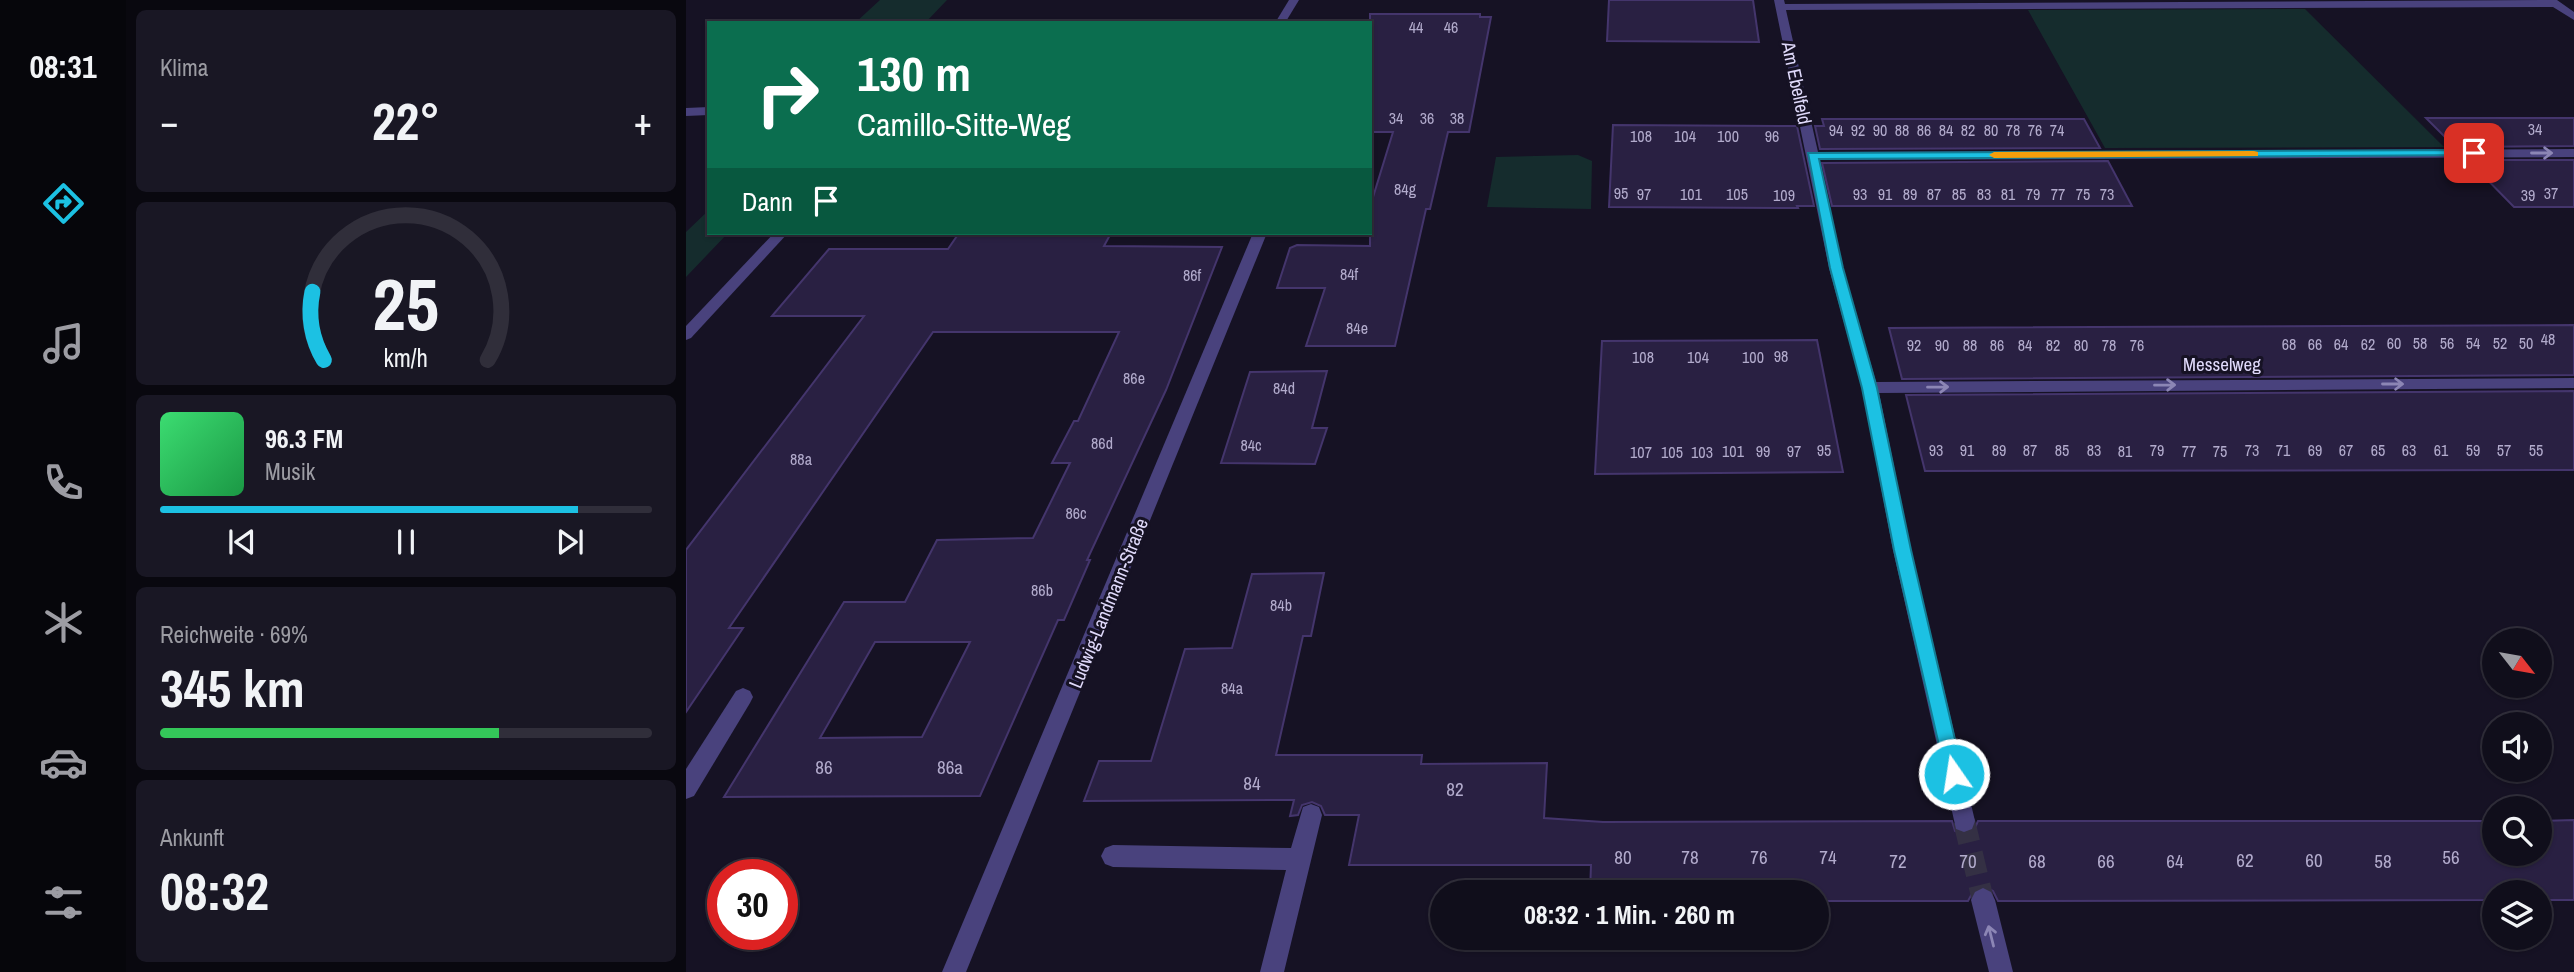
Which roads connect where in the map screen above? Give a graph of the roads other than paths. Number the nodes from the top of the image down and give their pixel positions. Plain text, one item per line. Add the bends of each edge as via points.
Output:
1 (1294, 0) edge
2 (2553, 2) edge
3 (1780, 4) edge
4 (2574, 17) edge
5 (1281, 21) edge
6 (707, 111) edge
7 (686, 112) edge
8 (2574, 153) edge
9 (1812, 156) junction
10 (779, 235) edge
11 (1259, 235) edge
12 (686, 335) edge
13 (2574, 383) edge
14 (1870, 388) junction
15 (743, 697) dead end
16 (686, 789) edge
17 (1311, 815) dead end
18 (1964, 821) tunnel mouth
19 (1113, 856) dead end
20 (1300, 859) junction
21 (1983, 900) tunnel mouth
22 (954, 972) edge
23 (1272, 972) edge
24 (2001, 972) edge

1 - 5 street
2 - 3 street
2 - 4 street
3 - 9 street, Am Ebelfeld
6 - 7 street
9 -> 8 street
9 - 14 street, Am Ebelfeld via 1836,268
10 - 12 street
11 - 22 street, Ludwig-Landmann-Straße
14 -> 13 street, Messelweg
14 - 18 street, Am Ebelfeld
15 - 16 street
17 - 20 street
19 - 20 street
20 - 23 street
24 -> 21 street

